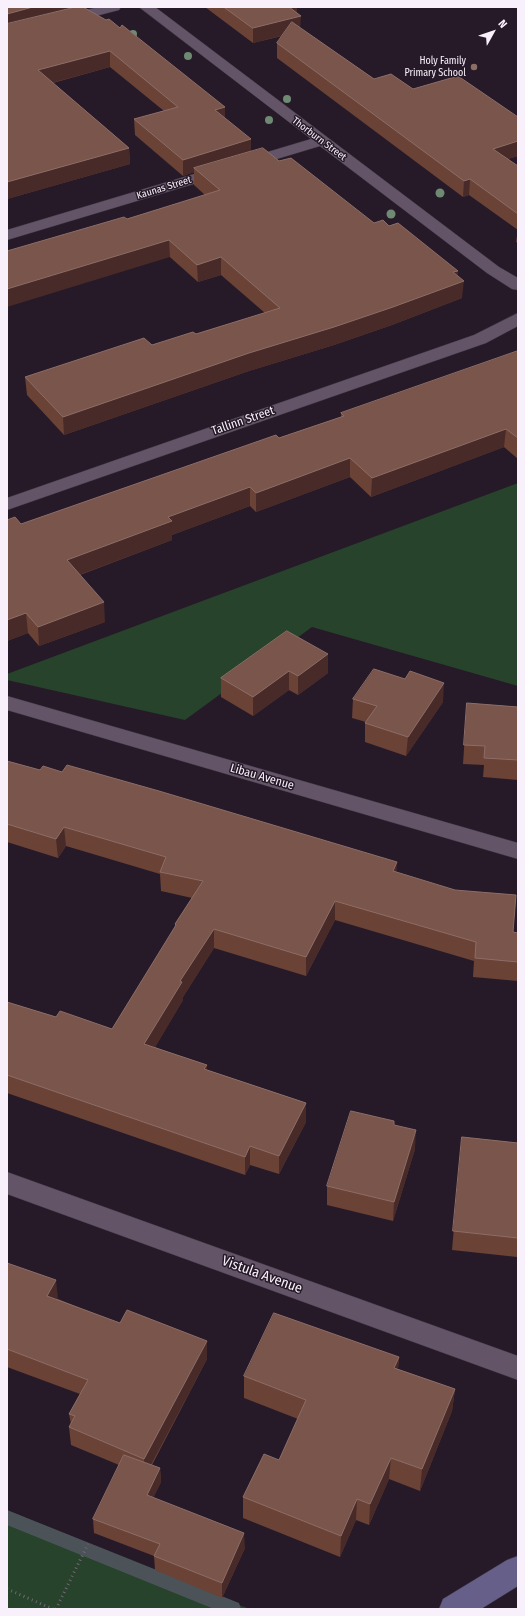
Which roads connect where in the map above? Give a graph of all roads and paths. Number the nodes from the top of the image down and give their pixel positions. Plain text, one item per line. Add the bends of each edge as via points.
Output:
1 (114, 7) edge
2 (146, 7) edge
3 (7, 35) edge
4 (322, 142) junction
5 (7, 235) edge
6 (493, 270) junction
7 (518, 285) edge
8 (518, 296) edge
9 (518, 318) edge
10 (518, 331) edge
11 (480, 339) junction
12 (7, 504) edge
13 (7, 702) edge
14 (518, 851) edge
15 (7, 1183) edge
16 (518, 1368) edge
17 (88, 1544) dead end
18 (518, 1570) edge
19 (7, 1589) edge
20 (55, 1609) edge
21 (454, 1609) edge

1 - 3 street
2 - 4 street, Thorburn Street
4 - 5 street, Kaunas Street
4 - 6 street, Thorburn Street
6 - 7 street, Thorburn Street
6 - 8 street, Thorburn Street
9 - 11 street, Tallinn Street via 508,326
10 - 11 street, Tallinn Street
11 - 12 street, Tallinn Street
13 - 14 street, Libau Avenue
15 - 16 street, Vistula Avenue
17 - 20 path
18 - 21 main road
19 - 20 path

